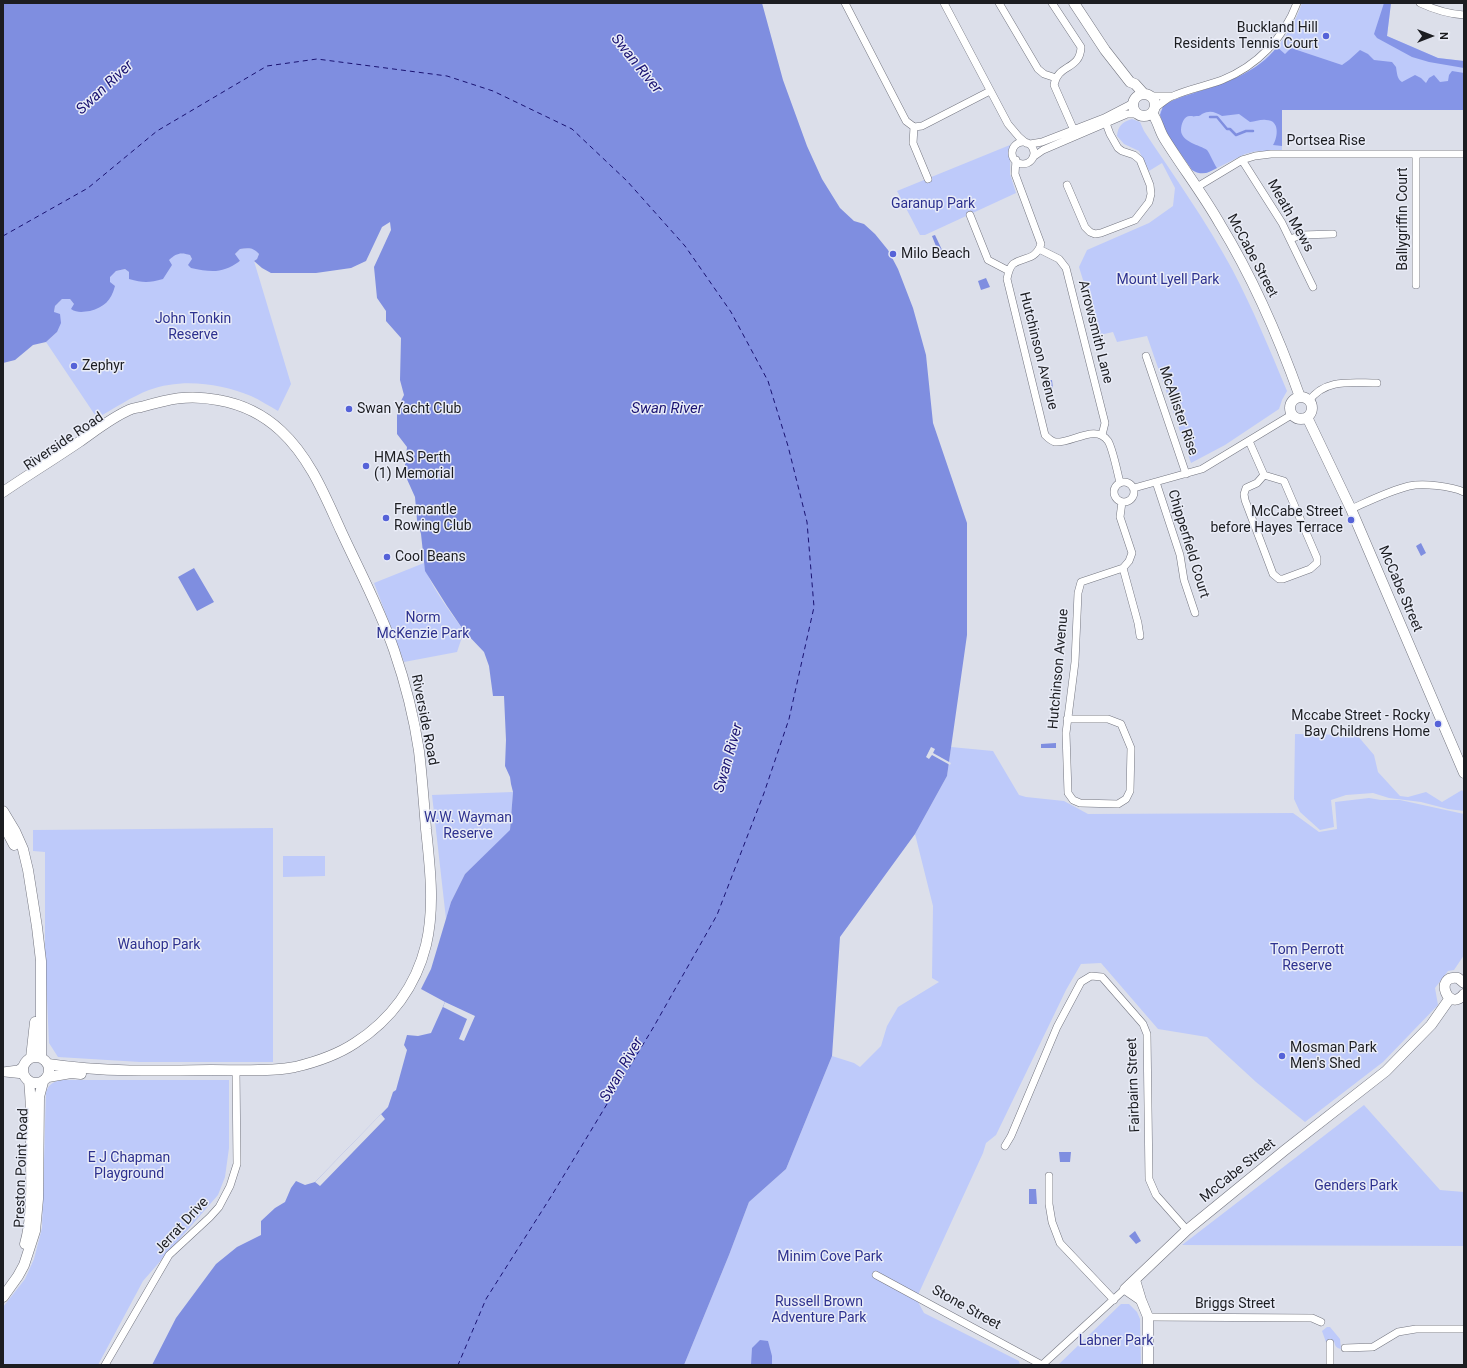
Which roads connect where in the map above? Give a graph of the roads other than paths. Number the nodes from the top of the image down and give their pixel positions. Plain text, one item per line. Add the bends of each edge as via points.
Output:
1 (845, 3) edge
2 (944, 3) edge
3 (999, 3) edge
4 (1052, 3) edge
5 (1074, 3) edge
6 (1297, 3) edge
7 (1420, 3) edge
8 (1464, 15) edge
9 (1056, 78) junction
10 (990, 91) junction
11 (1171, 96) junction
12 (1140, 98) junction
13 (1154, 111) junction
14 (1139, 115) junction
15 (1105, 121) junction
16 (1008, 124) junction
17 (914, 127) junction
18 (1075, 132) junction
19 (1163, 136) junction
20 (1028, 144) junction
21 (1015, 146) junction
22 (1416, 154) junction
23 (1464, 154) edge
24 (1033, 157) junction
25 (1016, 160) junction
26 (1242, 160) junction
27 (1025, 164) junction
28 (928, 179) dead end
29 (1018, 181) junction
30 (1067, 185) dead end
31 (1197, 187) junction
32 (970, 215) dead end
33 (1333, 234) dead end
34 (1290, 239) junction
35 (1039, 249) junction
36 (1009, 271) junction
37 (1416, 285) dead end
38 (1313, 287) dead end
39 (1146, 356) dead end
40 (1377, 383) dead end
41 (1305, 399) junction
42 (139, 408) junction
43 (1292, 413) junction
44 (1307, 417) junction
45 (1102, 435) junction
46 (1249, 441) junction
47 (1186, 474) junction
48 (1264, 475) junction
49 (1156, 482) junction
50 (1120, 483) junction
51 (1134, 488) junction
52 (3, 492) edge
53 (1464, 492) edge
54 (3, 500) edge
55 (1122, 502) junction
56 (1351, 509) junction
57 (1123, 568) junction
58 (1195, 613) dead end
59 (1140, 636) dead end
60 (1067, 719) junction
61 (1464, 773) edge
62 (3, 811) edge
63 (3, 824) edge
64 (1463, 979) edge
65 (1464, 994) edge
66 (1450, 998) junction
67 (36, 1061) junction
68 (236, 1070) junction
69 (136, 1071) junction
70 (3, 1072) edge
71 (27, 1078) junction
72 (45, 1079) junction
73 (1005, 1146) dead end
74 (1049, 1176) dead end
75 (1188, 1230) junction
76 (876, 1275) dead end
77 (1135, 1280) junction
78 (3, 1286) edge
79 (1125, 1289) junction
80 (3, 1297) edge
81 (1114, 1300) junction
82 (1141, 1300) junction
83 (1148, 1317) junction
84 (1321, 1322) dead end
85 (1464, 1329) edge
86 (1330, 1343) dead end
87 (1345, 1348) dead end
88 (106, 1365) edge
89 (1042, 1365) edge
90 (1148, 1365) edge
91 (1330, 1365) edge

1 - 17 street via 906,121
2 - 10 street
3 - 9 street via 1038,69
4 - 9 street via 1081,48 1077,62 1058,73
5 - 12 street, McCabe Street via 1130,82 1130,89
6 - 11 street via 1288,24 1272,46 1250,65 1223,80
7 - 8 street via 1436,11
9 - 18 street via 1054,85
10 - 16 street
10 - 17 street via 922,126
11 - 12 street
11 - 13 street
12 - 13 street, McCabe Street via 1155,101
12 - 14 street, McCabe Street via 1133,109
12 - 15 street
13 - 14 street via 1147,116
13 - 19 street, McCabe Street
14 - 15 street via 1127,114
14 - 19 street, McCabe Street
15 - 18 street
15 - 30 street via 1118,148 1140,160 1150,185 1149,202 1135,220 1095,234 1085,227
16 - 20 street
16 - 21 street
17 - 28 street via 913,143
18 - 20 street
18 - 24 street
19 - 31 street, McCabe Street
20 - 21 street via 1022,142
20 - 24 street via 1033,149
21 - 25 street via 1013,154
22 - 23 street, Portsea Rise
22 - 26 street, Portsea Rise via 1271,154
22 - 37 street, Ballygriffin Court
24 - 27 street
25 - 27 street
25 - 29 street via 1015,174
26 - 31 street, Portsea Rise
26 - 34 street, Meath Mews via 1279,217
27 - 29 street
29 - 35 street via 1041,244
31 - 41 street, McCabe Street via 1241,259
32 - 36 street via 988,260
33 - 34 street via 1302,235
34 - 38 street, Meath Mews
35 - 36 street via 1035,255 1012,265
35 - 45 street, Arrowsmith Lane via 1059,259 1066,268 1105,423
36 - 45 street, Hutchinson Avenue via 1007,279 1045,435 1057,442 1095,433
39 - 47 street, McAllister Rise
40 - 41 street via 1329,385
41 - 43 street via 1294,400
41 - 44 street via 1311,404 1311,412
42 - 52 street, Riverside Road via 130,409 110,421
42 - 54 street, Riverside Road
42 - 68 street, Riverside Road via 183,397 212,398 256,413 283,432 314,474 371,594 389,637 408,698 418,749 431,881 431,917 426,946 415,978 384,1021 354,1044 327,1058 294,1067
43 - 44 street via 1300,419
43 - 46 street
44 - 56 street, McCabe Street
45 - 50 street via 1108,441
46 - 47 street via 1202,469
46 - 48 street
47 - 49 street
48 - 48 street via 1284,481 1317,558 1317,563 1310,569 1283,579 1273,574 1245,500 1246,488 1257,483
49 - 51 street
49 - 58 street, Chipperfield Court via 1180,555 1184,580
50 - 51 street via 1130,483
50 - 55 street via 1114,493 1116,499
51 - 55 street via 1133,498 1128,502
53 - 56 street via 1433,485 1410,486
55 - 57 street via 1120,517 1132,553
56 - 61 street, McCabe Street
57 - 59 street
57 - 60 street, Hutchinson Avenue via 1081,582 1078,593 1075,662
60 - 60 street, Hutchinson Avenue via 1068,793 1073,800 1080,803 1118,804 1126,799 1130,791 1130,748 1121,724 1108,719
62 - 67 street via 23,849 36,920 41,961
63 - 67 street via 13,841 23,872 31,925
64 - 66 street via 1455,978 1446,982 1444,989
65 - 66 street via 1459,998
66 - 75 street, McCabe Street via 1431,1025 1386,1071
67 - 69 street via 66,1067
67 - 70 street
67 - 71 street via 24,1068
67 - 72 street via 50,1071
68 - 69 street, Riverside Road
68 - 88 street, Jerrat Drive via 237,1164 230,1186 219,1207 169,1255
69 - 72 street via 106,1074 71,1073
70 - 71 street
71 - 72 street via 34,1083
71 - 78 street, Preston Point Road via 32,1099 30,1216 23,1250 14,1271
72 - 80 street, Preston Point Road via 39,1097 38,1199 35,1231 24,1265
73 - 75 street, Fairbairn Street via 1057,1027 1081,982 1091,976 1102,978 1143,1024 1146,1034 1149,1179 1156,1195
74 - 81 street via 1049,1204 1060,1243
75 - 77 street, McCabe Street
76 - 89 street, Stone Street
77 - 79 street, McCabe Street
77 - 82 street
79 - 81 street, McCabe Street
79 - 82 street
81 - 89 street, McCabe Street
82 - 83 street
83 - 84 street, Briggs Street via 1312,1318
83 - 90 street
85 - 87 street via 1416,1329 1398,1332 1373,1347
86 - 91 street

